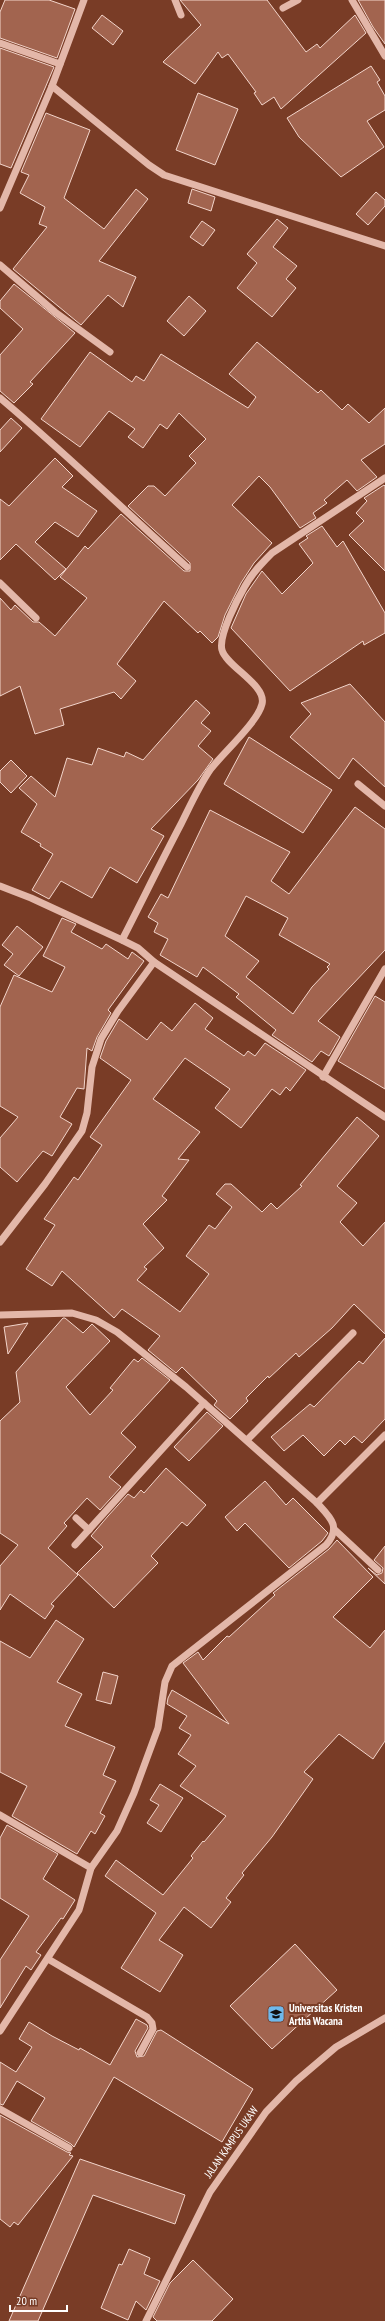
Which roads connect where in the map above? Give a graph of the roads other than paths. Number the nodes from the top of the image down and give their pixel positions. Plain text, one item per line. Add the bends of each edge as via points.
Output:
1 (84, 0) edge
2 (174, 0) edge
3 (298, 0) edge
4 (352, 0) edge
5 (283, 8) dead end
6 (181, 15) dead end
7 (0, 43) edge
8 (385, 56) edge
9 (60, 64) junction
10 (52, 86) junction
11 (0, 208) edge
12 (385, 246) edge
13 (0, 265) edge
14 (110, 352) dead end
15 (0, 398) edge
16 (385, 478) edge
17 (187, 567) dead end
18 (0, 583) edge
19 (36, 618) dead end
20 (358, 784) dead end
21 (385, 806) edge
22 (0, 886) edge
23 (122, 940) junction
24 (154, 962) junction
25 (385, 969) edge
26 (323, 1077) junction
27 (385, 1117) edge
28 (0, 1242) edge
29 (0, 1315) edge
30 (353, 1333) dead end
31 (204, 1403) junction
32 (385, 1435) edge
33 (247, 1440) junction
34 (317, 1503) junction
35 (76, 1518) dead end
36 (334, 1529) junction
37 (89, 1530) junction
38 (75, 1545) dead end
39 (378, 1570) dead end
40 (0, 1815) edge
41 (91, 1868) junction
42 (48, 1959) junction
43 (385, 2018) edge
44 (0, 2031) edge
45 (140, 2053) dead end
46 (0, 2109) edge
47 (69, 2148) dead end
48 (146, 2321) edge

1 - 9 street
2 - 6 street
3 - 5 street
4 - 8 street
7 - 9 street
9 - 10 street
10 - 11 street
10 - 12 street via 149,166 164,175
13 - 14 street via 55,312
15 - 17 street via 47,437
16 - 23 street via 272,553 245,586 222,635 222,650 233,665 251,680 263,703 210,771
18 - 19 street
20 - 21 street
22 - 23 street
23 - 24 street via 138,948
24 - 26 street
24 - 28 street via 101,1039 92,1067 87,1113 82,1131
25 - 26 street
26 - 27 street
29 - 31 street via 72,1313 96,1320 117,1332
30 - 33 street
31 - 33 street
31 - 37 street
32 - 34 street
33 - 34 street
34 - 36 street via 329,1515
35 - 37 street
36 - 39 street
36 - 41 street via 332,1538 326,1545 172,1666 165,1682 158,1728 134,1793 117,1831
37 - 38 street
40 - 41 street
41 - 42 street via 79,1910
42 - 44 street
42 - 45 street via 147,2017 153,2029
43 - 48 street, JALAN KAMPUS UKAW via 336,2047 296,2081 266,2112 210,2192
46 - 47 street

